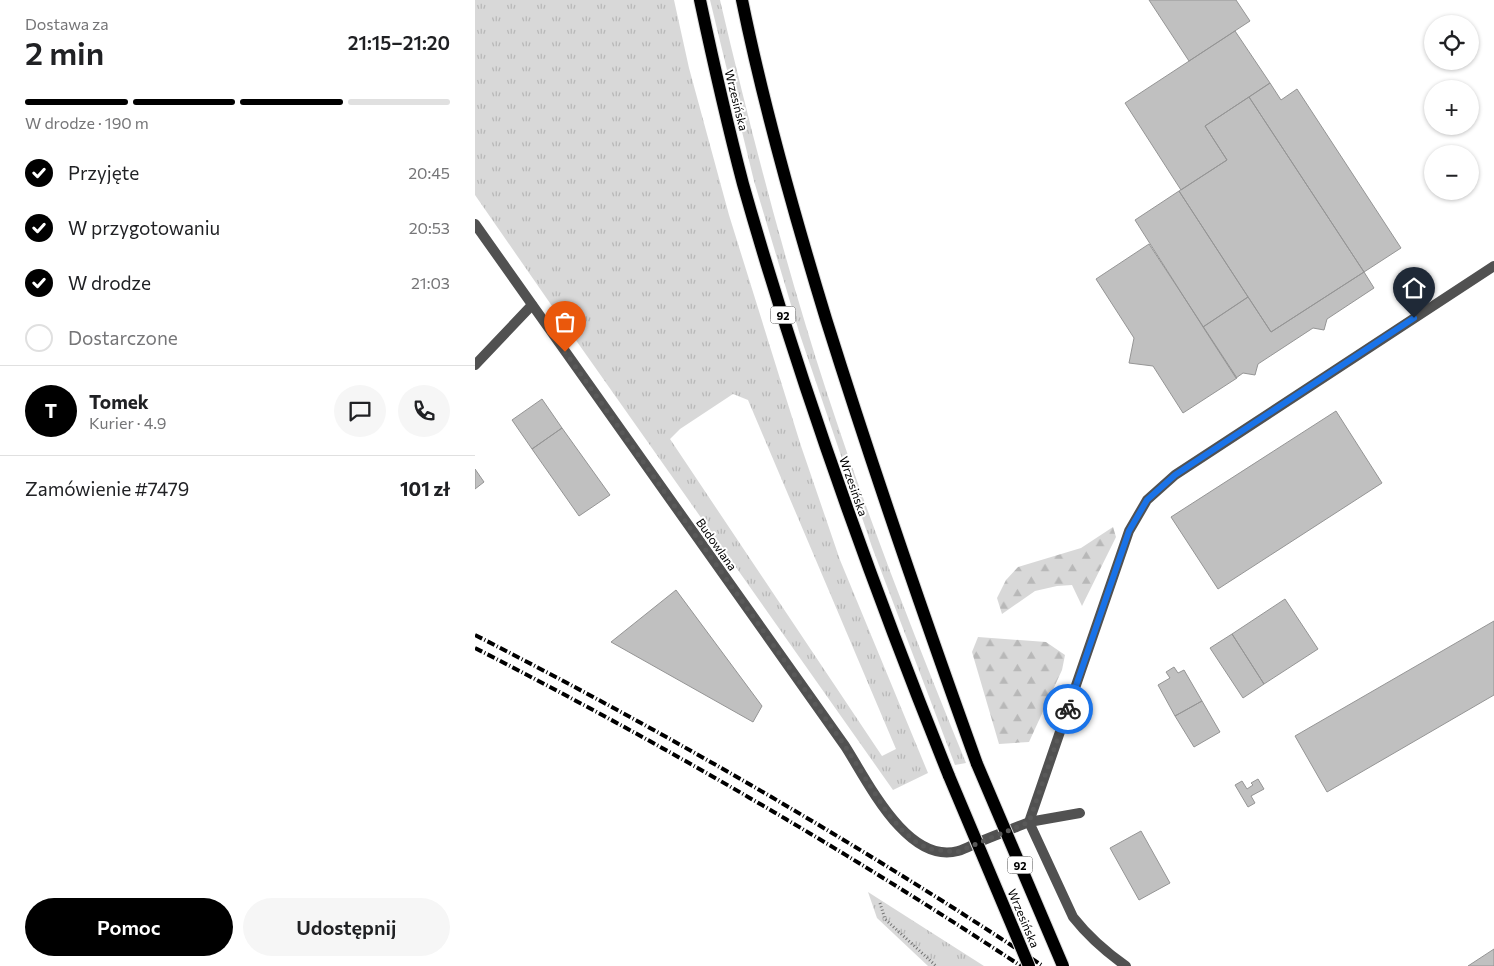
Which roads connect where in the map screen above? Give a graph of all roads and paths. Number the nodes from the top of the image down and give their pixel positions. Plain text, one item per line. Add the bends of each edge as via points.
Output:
1 (700, 0) edge
2 (742, 0) edge
3 (475, 224) edge
4 (1494, 266) edge
5 (532, 305) junction
6 (475, 365) edge
7 (1080, 813) dead end
8 (1029, 822) junction
9 (880, 903) dead end
10 (937, 966) edge
11 (1029, 966) edge
12 (1063, 966) edge
13 (1126, 966) edge

1 - 11 main road, Wrzesińska / 92, bridge via 743,182 815,417 889,623
2 - 12 main road, Wrzesińska / 92, bridge via 806,253 879,486 977,764
3 - 5 street, Budowlana
4 - 8 street via 1175,475 1147,500 1129,531
5 - 6 street
5 - 8 street, Budowlana via 903,831 929,849 957,852
7 - 8 street
8 - 13 street via 1073,917 1105,951
9 - 10 path via 885,919

